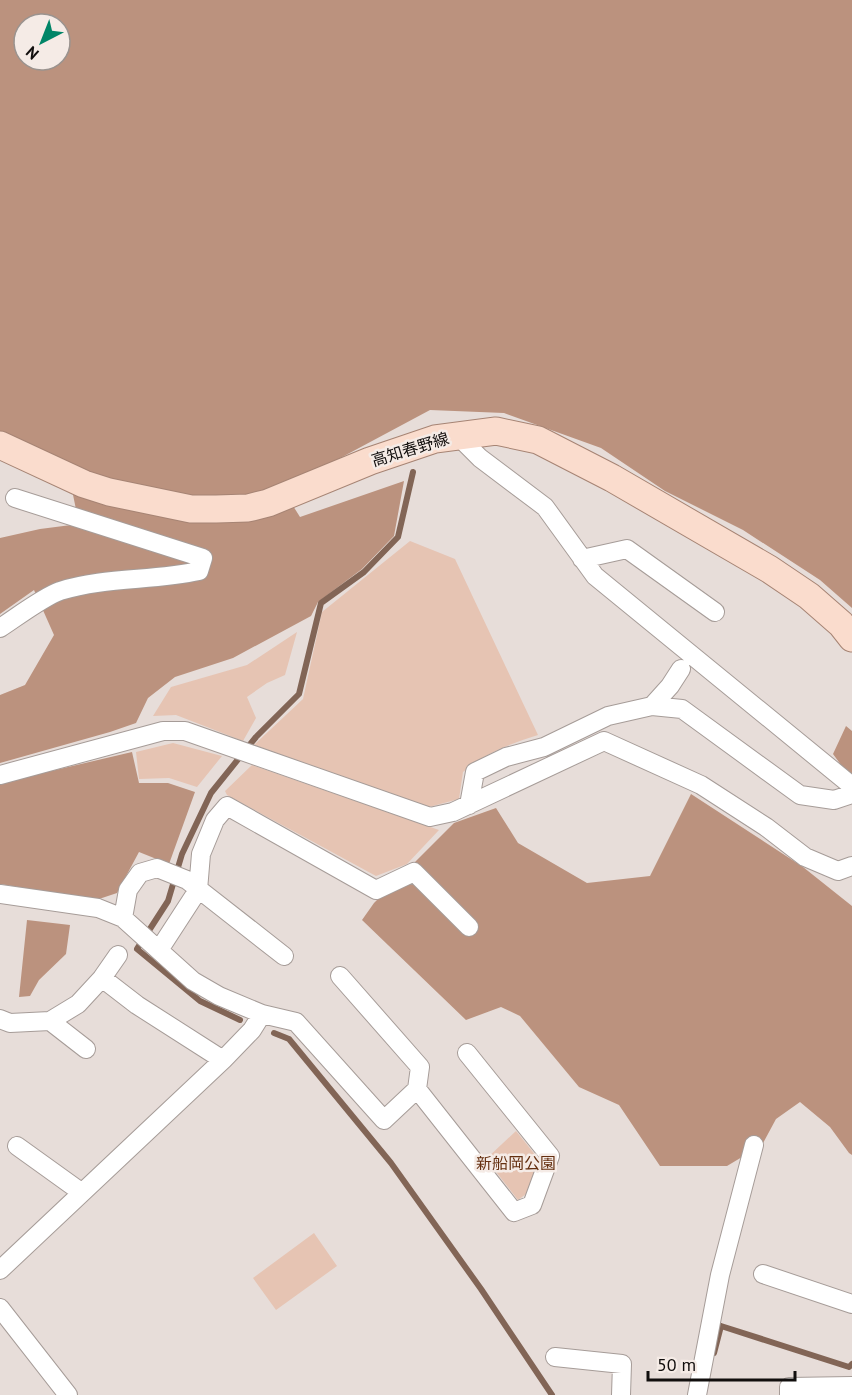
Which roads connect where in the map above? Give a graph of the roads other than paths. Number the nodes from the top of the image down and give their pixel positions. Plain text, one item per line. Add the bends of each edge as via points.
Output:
1 (457, 435) junction
2 (0, 445) edge
3 (15, 498) dead end
4 (582, 559) junction
5 (715, 612) dead end
6 (0, 628) edge
7 (852, 638) edge
8 (681, 669) dead end
9 (652, 706) junction
10 (0, 775) edge
11 (852, 786) edge
12 (852, 794) edge
13 (469, 805) junction
14 (852, 866) edge
15 (192, 885) junction
16 (0, 894) edge
17 (123, 918) junction
18 (470, 927) dead end
19 (159, 950) junction
20 (118, 955) dead end
21 (284, 956) dead end
22 (340, 975) dead end
23 (102, 978) junction
24 (262, 1014) junction
25 (0, 1019) edge
26 (50, 1021) junction
27 (86, 1049) dead end
28 (467, 1053) dead end
29 (223, 1060) junction
30 (417, 1089) junction
31 (754, 1145) dead end
32 (17, 1146) dead end
33 (81, 1192) junction
34 (0, 1270) edge
35 (763, 1274) dead end
36 (852, 1304) edge
37 (0, 1308) edge
38 (555, 1357) dead end
39 (852, 1386) edge
40 (68, 1395) edge
41 (621, 1395) edge
42 (697, 1395) edge
43 (789, 1395) edge

1 - 2 main road, 高知春野線 via 370,461 268,503 216,509 191,509 109,492
1 - 4 street via 480,458 545,507
1 - 7 main road, 高知春野線 via 496,431 538,440 578,459 769,568 809,596
3 - 6 street via 203,558 199,572 103,582 58,592
4 - 5 street via 627,549
4 - 11 street via 595,576
8 - 9 street
9 - 12 street via 682,709 800,795 834,800
9 - 13 street via 608,716 544,747 506,757 475,772
10 - 13 street via 163,731 185,730 430,817
13 - 14 street via 604,741 702,785 805,857 838,871
15 - 17 street via 157,868 140,873 128,890
15 - 18 street via 215,820 227,806 376,890 414,872
15 - 19 street
15 - 21 street
16 - 17 street via 98,908
17 - 19 street
19 - 24 street via 193,981
20 - 23 street
22 - 30 street via 420,1067
23 - 26 street via 78,1004
23 - 29 street
24 - 29 street
24 - 30 street via 296,1022 384,1120
25 - 26 street via 10,1023
26 - 27 street
28 - 30 street via 550,1156 532,1205 514,1212
29 - 33 street
31 - 42 street via 720,1275
32 - 33 street
33 - 34 street
35 - 36 street
37 - 40 street
38 - 41 street via 622,1364
39 - 43 street via 789,1387

